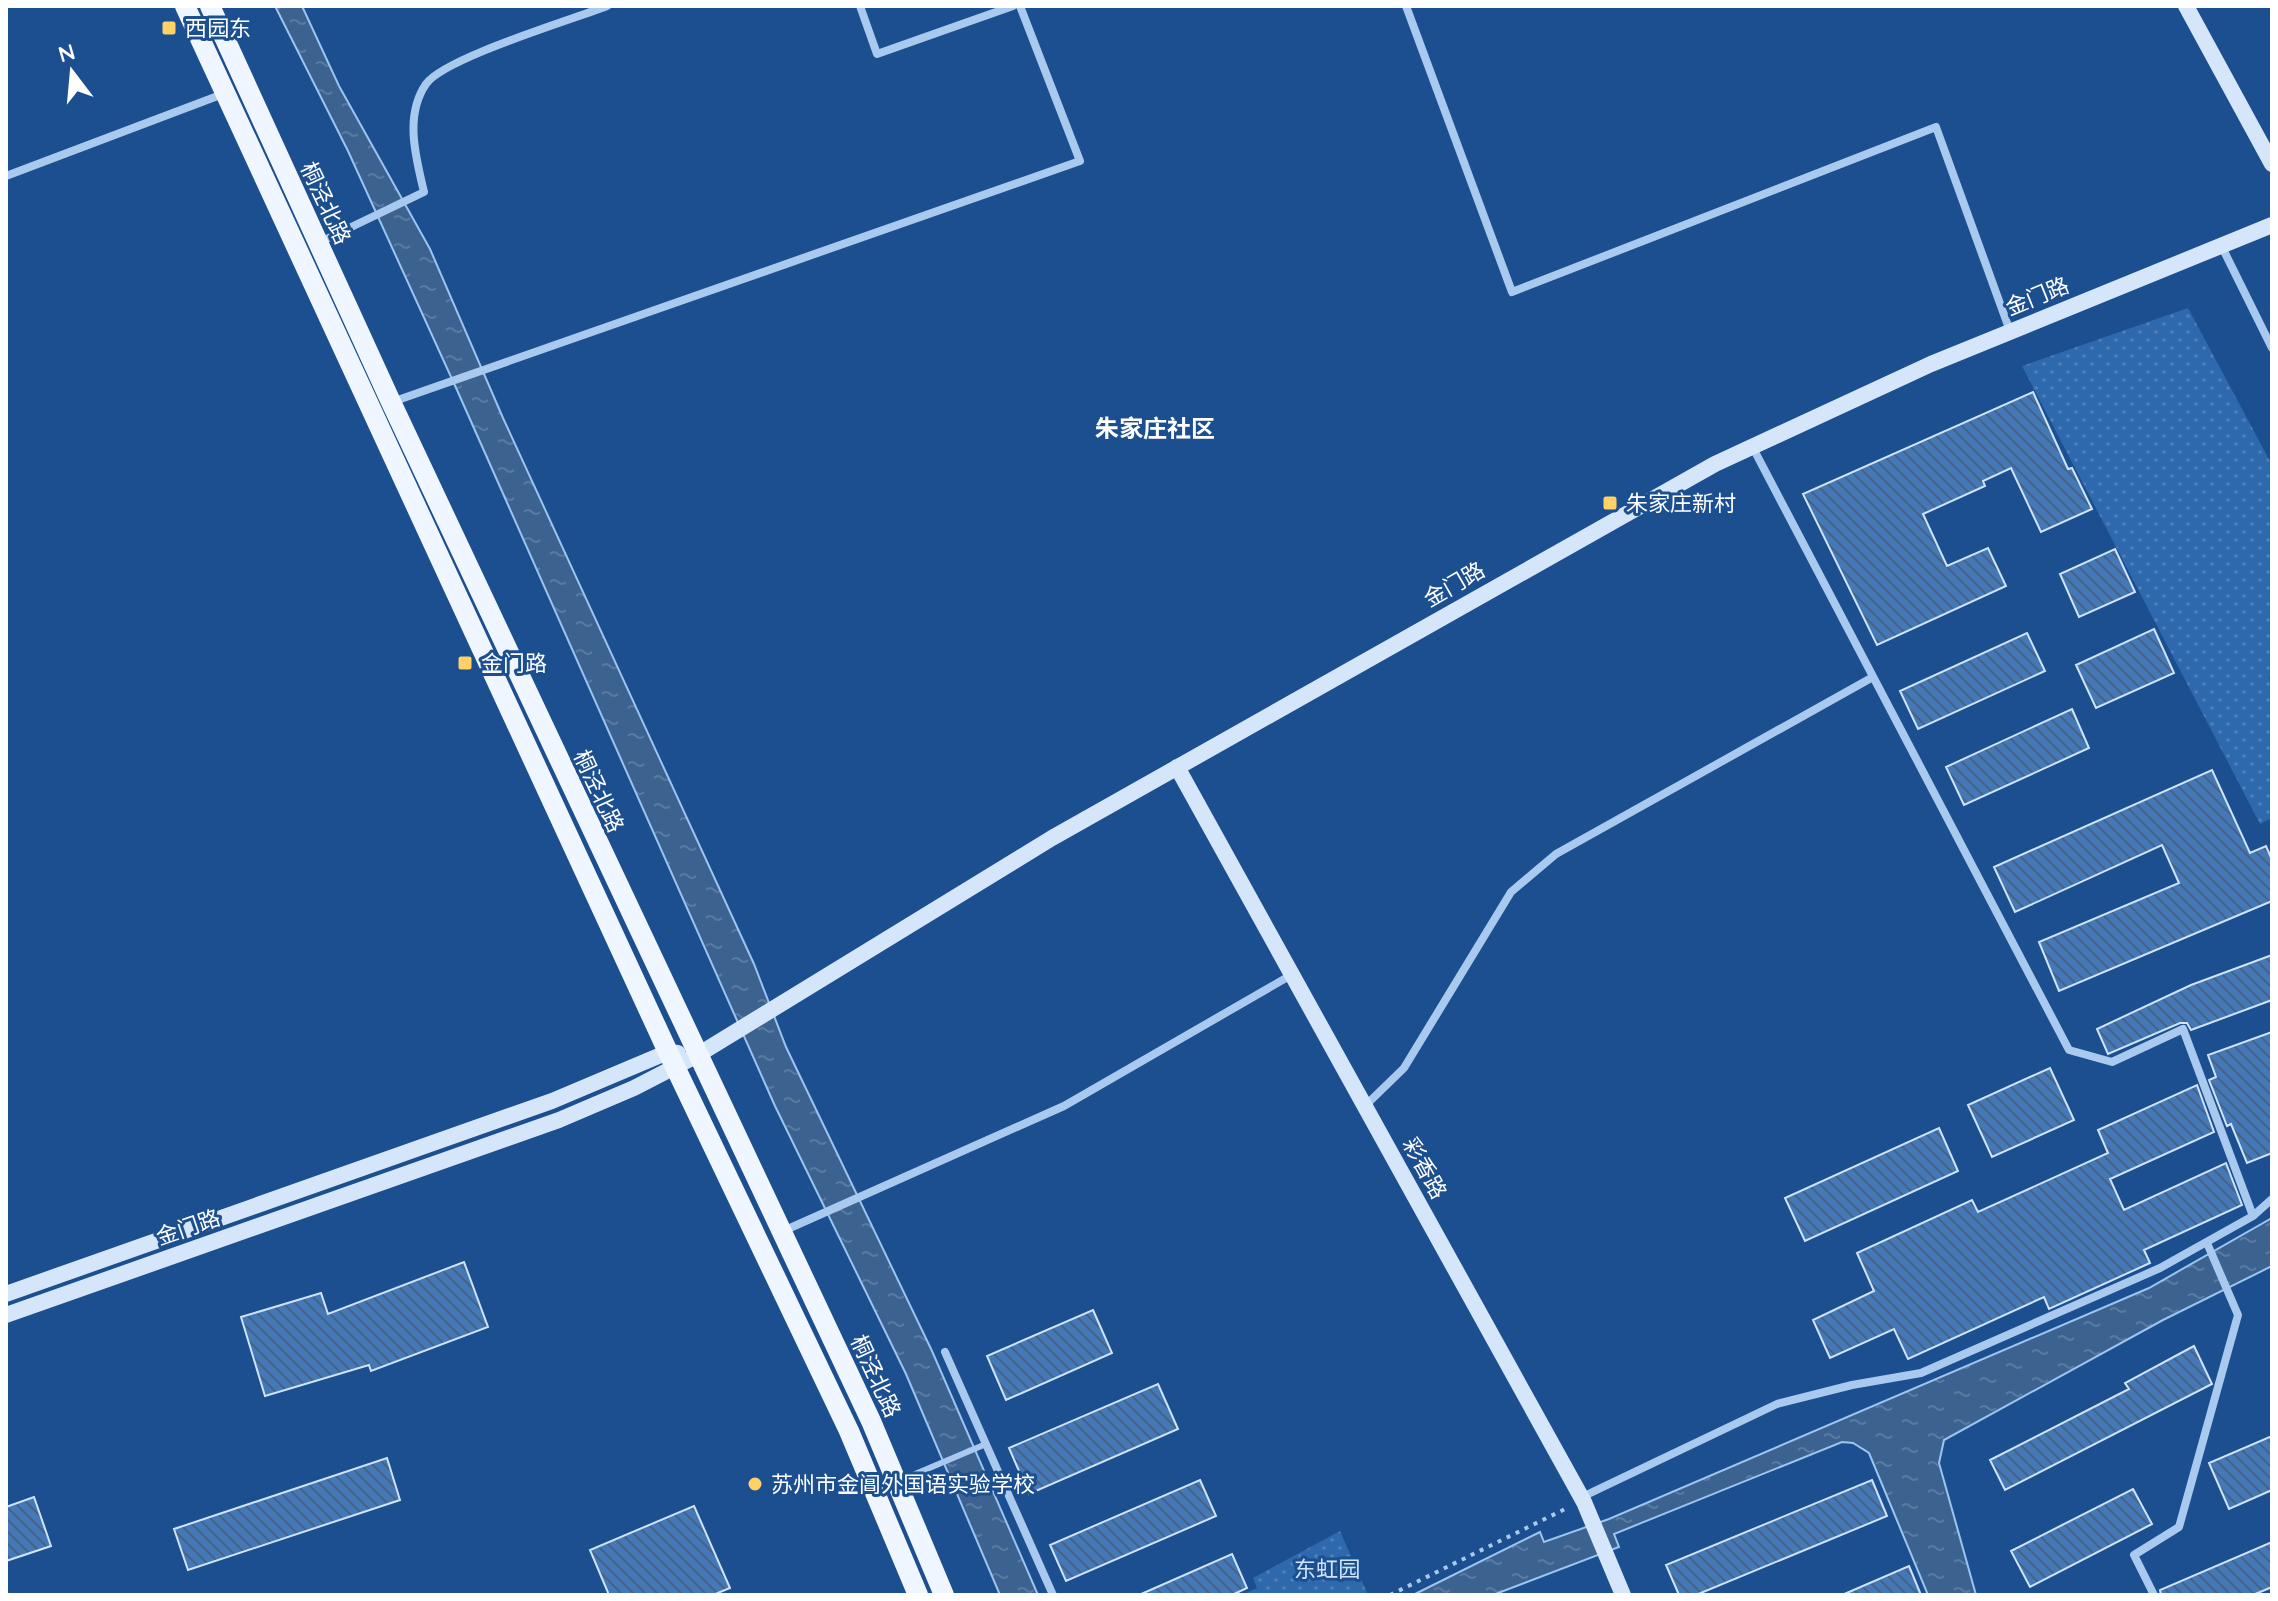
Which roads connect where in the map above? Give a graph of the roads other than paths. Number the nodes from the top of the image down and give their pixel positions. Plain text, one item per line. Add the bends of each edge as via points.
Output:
1 (185, 6) edge
2 (210, 6) edge
3 (607, 6) edge
4 (860, 6) edge
5 (1013, 6) edge
6 (1020, 6) edge
7 (1406, 6) edge
8 (2186, 6) edge
9 (224, 94) junction
10 (2272, 164) edge
11 (6, 176) edge
12 (2272, 225) edge
13 (318, 243) junction
14 (2220, 245) junction
15 (298, 252) junction
16 (2010, 331) junction
17 (2272, 348) edge
18 (391, 402) junction
19 (1752, 446) junction
20 (1873, 677) junction
21 (1177, 767) junction
22 (1294, 974) junction
23 (696, 1056) junction
24 (672, 1059) junction
25 (1366, 1105) junction
26 (2272, 1199) edge
27 (2253, 1216) junction
28 (780, 1232) junction
29 (2208, 1247) junction
30 (6, 1294) edge
31 (6, 1315) edge
32 (945, 1352) dead end
33 (982, 1446) junction
34 (898, 1482) junction
35 (1583, 1500) junction
36 (918, 1595) edge
37 (944, 1595) edge
38 (1053, 1595) edge
39 (1623, 1595) edge
40 (2154, 1595) edge

1 - 9 main road
2 - 13 main road, 桐泾北路
3 - 13 street via 450,65 426,83 414,114 424,192
4 - 5 street via 877,54
6 - 18 street via 1080,161
7 - 16 street via 1512,292 1936,127
8 - 10 main road
9 - 11 street
9 - 15 main road
12 - 14 main road, 金门路
13 - 15 street
13 - 18 main road, 桐泾北路
14 - 16 main road, 金门路
14 - 17 street
15 - 24 main road
16 - 19 main road, 金门路
18 - 23 main road, 桐泾北路
19 - 20 street
19 - 21 main road, 金门路
20 - 25 street via 1556,854 1511,892 1404,1068
20 - 27 street via 2069,1050 2112,1062 2183,1029
21 - 22 main road, 彩香路
21 - 23 main road, 金门路
22 - 25 main road, 彩香路
22 - 28 street via 1064,1106
23 - 24 main road
23 - 28 main road, 桐泾北路
24 - 30 main road, 金门路
24 - 31 main road, 金门路 via 559,1120
24 - 36 main road via 844,1419
25 - 35 main road, 彩香路
26 - 27 street
27 - 29 street
28 - 34 main road, 桐泾北路
29 - 35 street via 1921,1373 1777,1404
29 - 40 street via 2238,1315 2179,1527 2134,1555
32 - 33 street
33 - 34 lane
33 - 38 street
34 - 37 main road, 桐泾北路
35 - 39 main road, 彩香路

